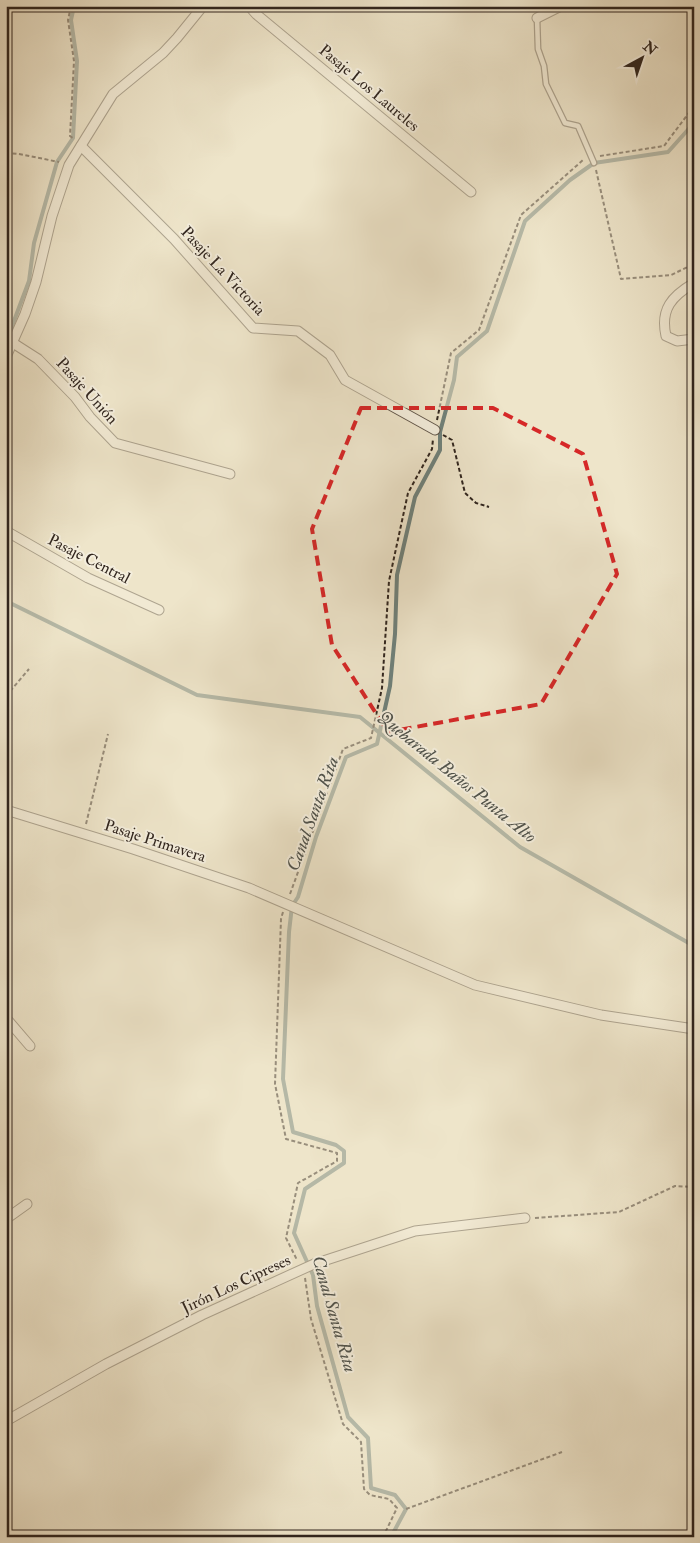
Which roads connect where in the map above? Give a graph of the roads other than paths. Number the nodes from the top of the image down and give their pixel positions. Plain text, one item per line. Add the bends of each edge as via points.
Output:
1 (202, 6) edge
2 (249, 6) edge
3 (561, 6) edge
4 (537, 18) joint
5 (81, 146) junction
6 (593, 160) road end
7 (471, 192) dead end
8 (694, 283) edge
9 (694, 339) edge
10 (13, 343) junction
11 (6, 357) edge
12 (435, 430) road end
13 (230, 474) dead end
14 (6, 531) edge
15 (159, 610) dead end
16 (6, 810) edge
17 (6, 1018) edge
18 (694, 1029) edge
19 (30, 1046) dead end
20 (27, 1204) dead end
21 (525, 1218) road end
22 (6, 1219) edge
23 (6, 1421) edge

1 - 5 street via 163,54 114,94
2 - 7 street, Pasaje Los Laureles
3 - 4 street
4 - 6 lane via 538,49 546,84 565,123 578,126
5 - 10 street via 69,165 52,216 36,282
5 - 12 street, Pasaje La Victoria via 174,239 253,328 298,331 330,355 345,380
8 - 9 street via 678,292 668,307 664,324 666,336 677,341
10 - 11 street
10 - 13 street, Pasaje Unión via 38,359 114,443
14 - 15 street, Pasaje Central via 88,578
16 - 18 street, Pasaje Primavera via 240,885 475,986 601,1015
17 - 19 street
20 - 22 street
21 - 23 street, Jirón Los Cipreses via 415,1231 314,1264 115,1359

